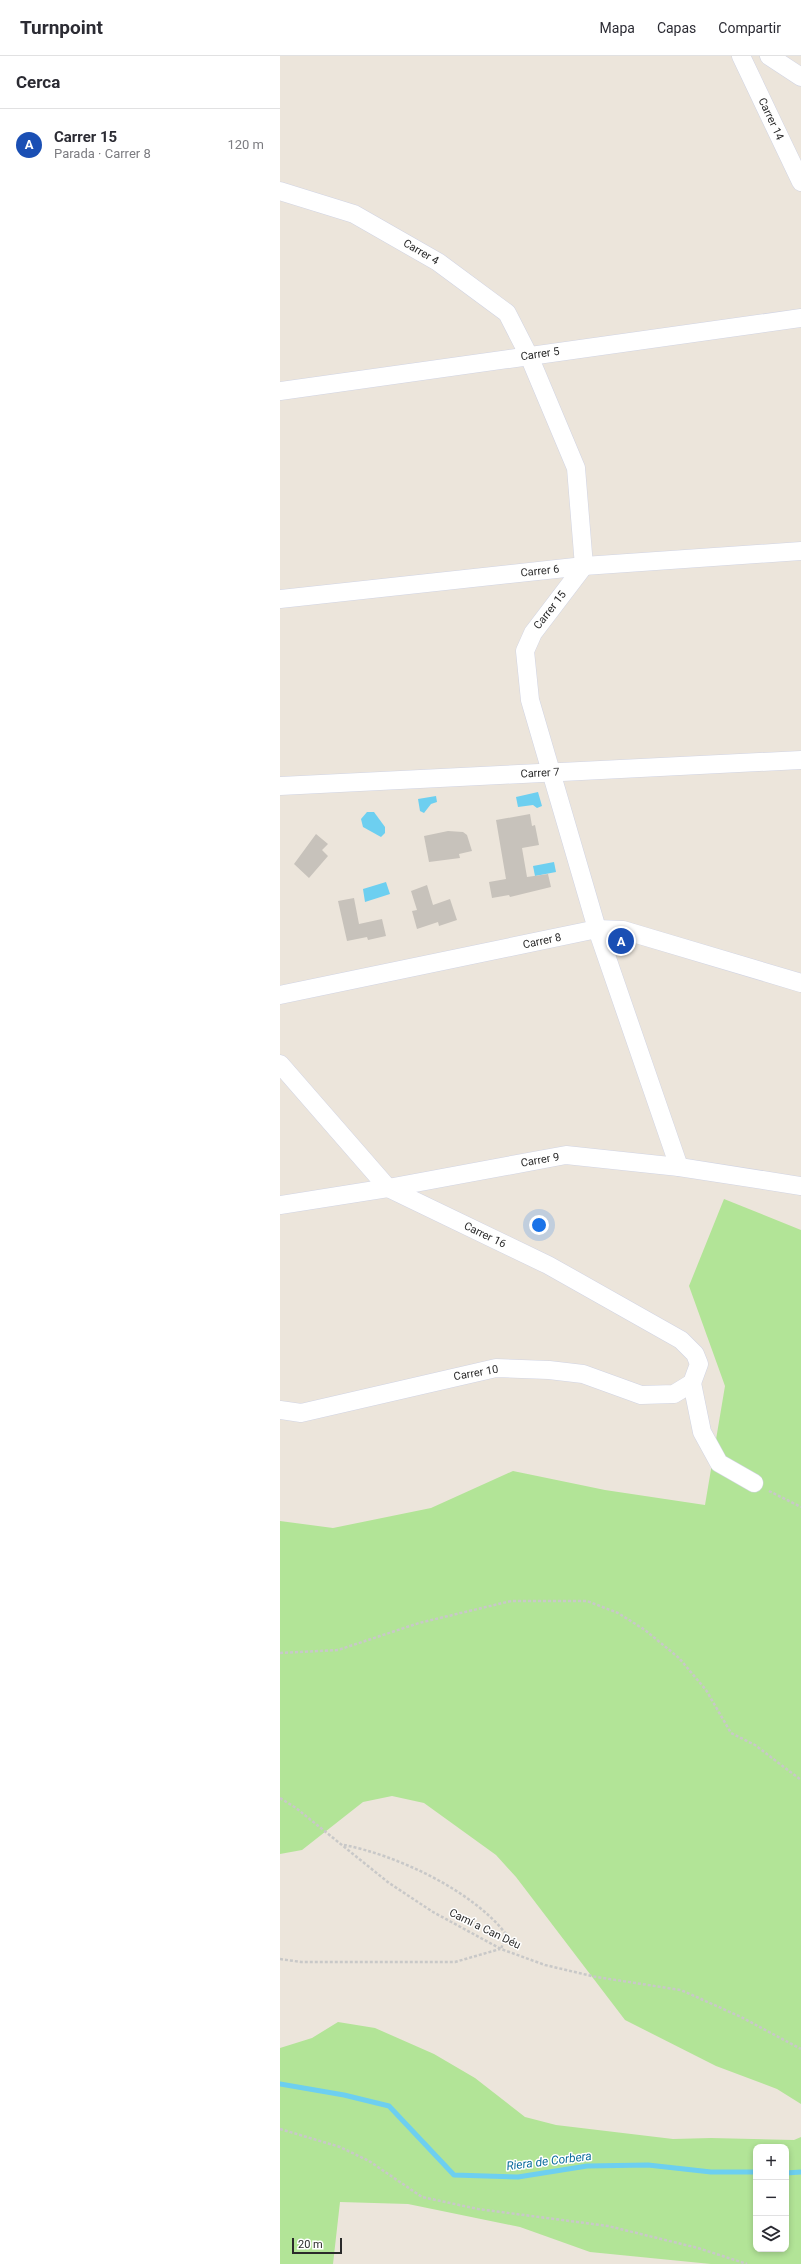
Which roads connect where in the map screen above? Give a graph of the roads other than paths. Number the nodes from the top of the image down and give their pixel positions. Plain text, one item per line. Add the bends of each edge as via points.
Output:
1 (741, 56) edge
2 (769, 56) edge
3 (801, 77) edge
4 (801, 182) edge
5 (280, 191) edge
6 (801, 318) edge
7 (529, 356) junction
8 (280, 392) edge
9 (801, 551) edge
10 (584, 566) junction
11 (280, 599) edge
12 (801, 760) edge
13 (551, 772) junction
14 (280, 786) edge
15 (598, 930) junction
16 (801, 983) edge
17 (280, 995) edge
18 (280, 1064) edge
19 (679, 1167) junction
20 (801, 1186) edge
21 (388, 1188) junction
22 (280, 1205) edge
23 (692, 1382) junction
24 (280, 1410) edge
25 (754, 1483) road end

1 - 4 street, Carrer 14
2 - 3 street
5 - 7 street, Carrer 4 via 354,214 438,262 507,313
6 - 7 street, Carrer 5
7 - 8 street, Carrer 5
7 - 10 street via 576,468
9 - 10 street, Carrer 6
10 - 11 street, Carrer 6
10 - 13 street, Carrer 15 via 533,633 525,651 530,700
12 - 13 street, Carrer 7
13 - 14 street, Carrer 7
13 - 15 street, Carrer 15
15 - 16 street, Carrer 8 via 623,930
15 - 17 street, Carrer 8
15 - 19 street, Carrer 15
18 - 21 street, Carrer 16
19 - 20 street, Carrer 9
19 - 21 street, Carrer 9 via 566,1155
21 - 22 street, Carrer 9
21 - 23 street, Carrer 16 via 548,1265 681,1340 695,1354 699,1364
23 - 24 street, Carrer 10 via 674,1394 641,1395 583,1374 496,1368 301,1413
23 - 25 street via 702,1432 719,1463

